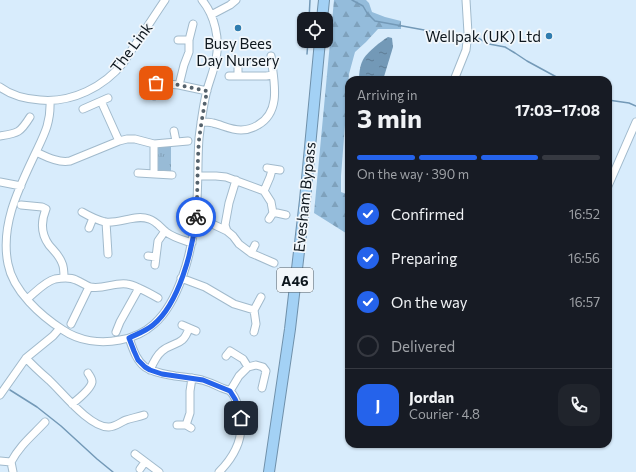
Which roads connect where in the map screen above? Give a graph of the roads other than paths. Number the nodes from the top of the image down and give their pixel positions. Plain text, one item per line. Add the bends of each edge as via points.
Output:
1 (164, 0) edge
2 (202, 0) edge
3 (236, 0) edge
4 (324, 0) edge
5 (466, 0) edge
6 (323, 12) edge
7 (211, 15) junction
8 (193, 24) dead end
9 (178, 40) dead end
10 (189, 40) junction
11 (319, 48) edge
12 (271, 56) dead end
13 (238, 67) dead end
14 (146, 75) dead end
15 (273, 75) junction
16 (229, 76) dead end
17 (238, 76) junction
18 (456, 76) edge
19 (156, 83) junction
20 (179, 85) junction
21 (0, 87) edge
22 (207, 91) junction
23 (154, 96) dead end
24 (50, 101) junction
25 (83, 109) dead end
26 (30, 117) dead end
27 (201, 122) junction
28 (636, 122) edge
29 (174, 131) dead end
30 (0, 136) edge
31 (119, 141) junction
32 (176, 141) junction
33 (188, 141) dead end
34 (154, 144) junction
35 (36, 152) junction
36 (612, 169) edge
37 (280, 170) dead end
38 (138, 173) dead end
39 (154, 174) junction
40 (172, 175) dead end
41 (198, 176) junction
42 (236, 180) junction
43 (0, 182) edge
44 (20, 186) junction
45 (264, 191) junction
46 (21, 205) dead end
47 (82, 212) dead end
48 (286, 215) dead end
49 (93, 218) junction
50 (206, 221) dead end
51 (106, 222) junction
52 (89, 228) dead end
53 (165, 231) junction
54 (227, 231) junction
55 (192, 243) junction
56 (255, 245) dead end
57 (251, 253) junction
58 (108, 254) dead end
59 (3, 258) edge
60 (274, 263) dead end
61 (155, 265) dead end
62 (64, 278) junction
63 (181, 278) junction
64 (89, 287) junction
65 (139, 288) junction
66 (261, 297) dead end
67 (158, 298) dead end
68 (27, 299) junction
69 (254, 310) junction
70 (71, 324) dead end
71 (60, 328) junction
72 (189, 328) dead end
73 (116, 332) dead end
74 (254, 332) dead end
75 (129, 338) junction
76 (226, 356) dead end
77 (26, 358) junction
78 (248, 367) junction
79 (150, 370) junction
80 (88, 372) dead end
81 (192, 378) junction
82 (262, 388) dead end
83 (230, 391) junction
84 (0, 395) edge
85 (72, 404) junction
86 (144, 415) dead end
87 (45, 422) dead end
88 (177, 424) dead end
89 (135, 454) dead end
90 (0, 461) edge
91 (11, 462) junction
92 (145, 462) junction
93 (140, 469) dead end
94 (13, 472) edge
95 (159, 472) edge
96 (220, 472) edge
97 (269, 472) edge

1 - 24 street, The Link via 123,62 110,75 80,95
2 - 7 street
3 - 7 street
4 - 6 highway
5 - 18 street via 466,53
7 - 22 street via 217,51
8 - 10 street
9 - 10 street
10 - 20 street via 189,52
11 - 97 highway, Evesham Bypass / A46 via 290,329
12 - 15 street
13 - 17 street
14 - 19 street
15 - 17 street
15 - 27 street via 273,105 270,114 261,124 242,130
16 - 17 street
19 - 20 street
19 - 23 street
20 - 22 street
21 - 24 street, The Link via 23,98
22 - 27 street
24 - 35 street via 48,125
25 - 31 street via 105,99
26 - 30 street via 22,130
27 - 41 street
28 - 36 street
29 - 32 street
31 - 34 street via 135,139
31 - 35 street via 70,162 53,160
32 - 33 street
32 - 34 street
34 - 39 street
35 - 44 street
37 - 45 street via 269,169 270,177
38 - 39 street
39 - 40 street
41 - 42 street
41 - 55 street
42 - 45 street
42 - 54 street via 225,225
43 - 44 street
44 - 59 street via 11,212
45 - 48 street via 271,202 271,216 277,213
46 - 62 street via 46,209 42,230 63,264
47 - 49 street
49 - 51 street
49 - 52 street
50 - 54 street
51 - 53 street via 147,218 156,222
51 - 58 street
53 - 55 street via 177,239
53 - 61 street via 152,257
54 - 57 street
55 - 63 street
56 - 57 street
57 - 60 street
59 - 68 street via 14,281
62 - 64 street via 75,279
62 - 68 street via 47,283
63 - 69 street via 205,286 234,304
63 - 75 street via 171,303 154,324
64 - 65 street via 127,284
64 - 70 street
65 - 67 street
65 - 73 street
66 - 69 street
68 - 71 street
69 - 74 street
71 - 75 street via 74,336 95,342
71 - 77 street
72 - 79 street via 181,342 158,354
75 - 79 street via 138,360
76 - 78 street via 230,350 243,359
77 - 84 street
77 - 85 street
78 - 82 street via 265,363
78 - 83 street
79 - 81 street
80 - 85 street via 91,385
81 - 83 street
81 - 88 street via 188,426
83 - 96 street via 238,406 242,428 232,456
85 - 86 street via 96,424 106,427
87 - 91 street via 25,442
89 - 92 street
90 - 91 street
91 - 94 street
92 - 93 street
92 - 95 street

